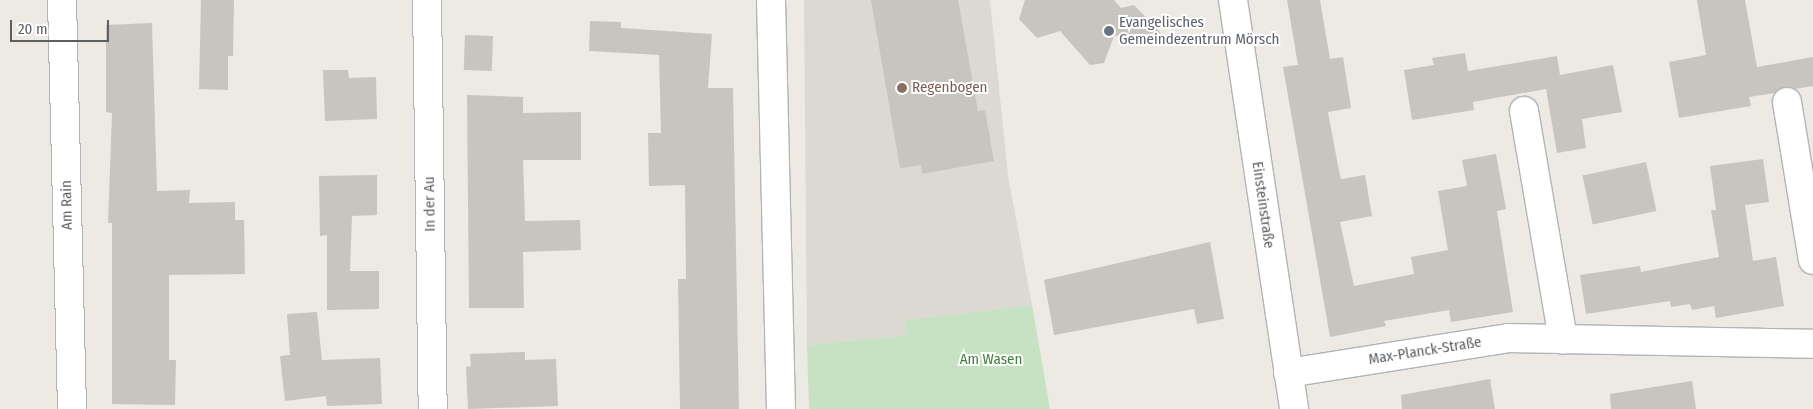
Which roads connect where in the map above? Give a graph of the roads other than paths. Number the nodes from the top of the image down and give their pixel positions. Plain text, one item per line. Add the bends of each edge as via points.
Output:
1 (62, 0) edge
2 (426, 0) edge
3 (771, 0) edge
4 (1233, 0) edge
5 (1788, 102) dead end
6 (1524, 111) dead end
7 (1813, 260) edge
8 (1563, 340) junction
9 (1813, 344) edge
10 (1288, 373) junction
11 (72, 409) edge
12 (434, 409) edge
13 (781, 409) edge
14 (1294, 409) edge

1 - 11 street, Am Rain
2 - 12 street, In der Au
3 - 13 street
4 - 10 street, Einsteinstraße
5 - 7 street
6 - 8 street
8 - 9 street, Max-Planck-Straße
8 - 10 street, Max-Planck-Straße via 1508,338
10 - 14 street, Einsteinstraße

